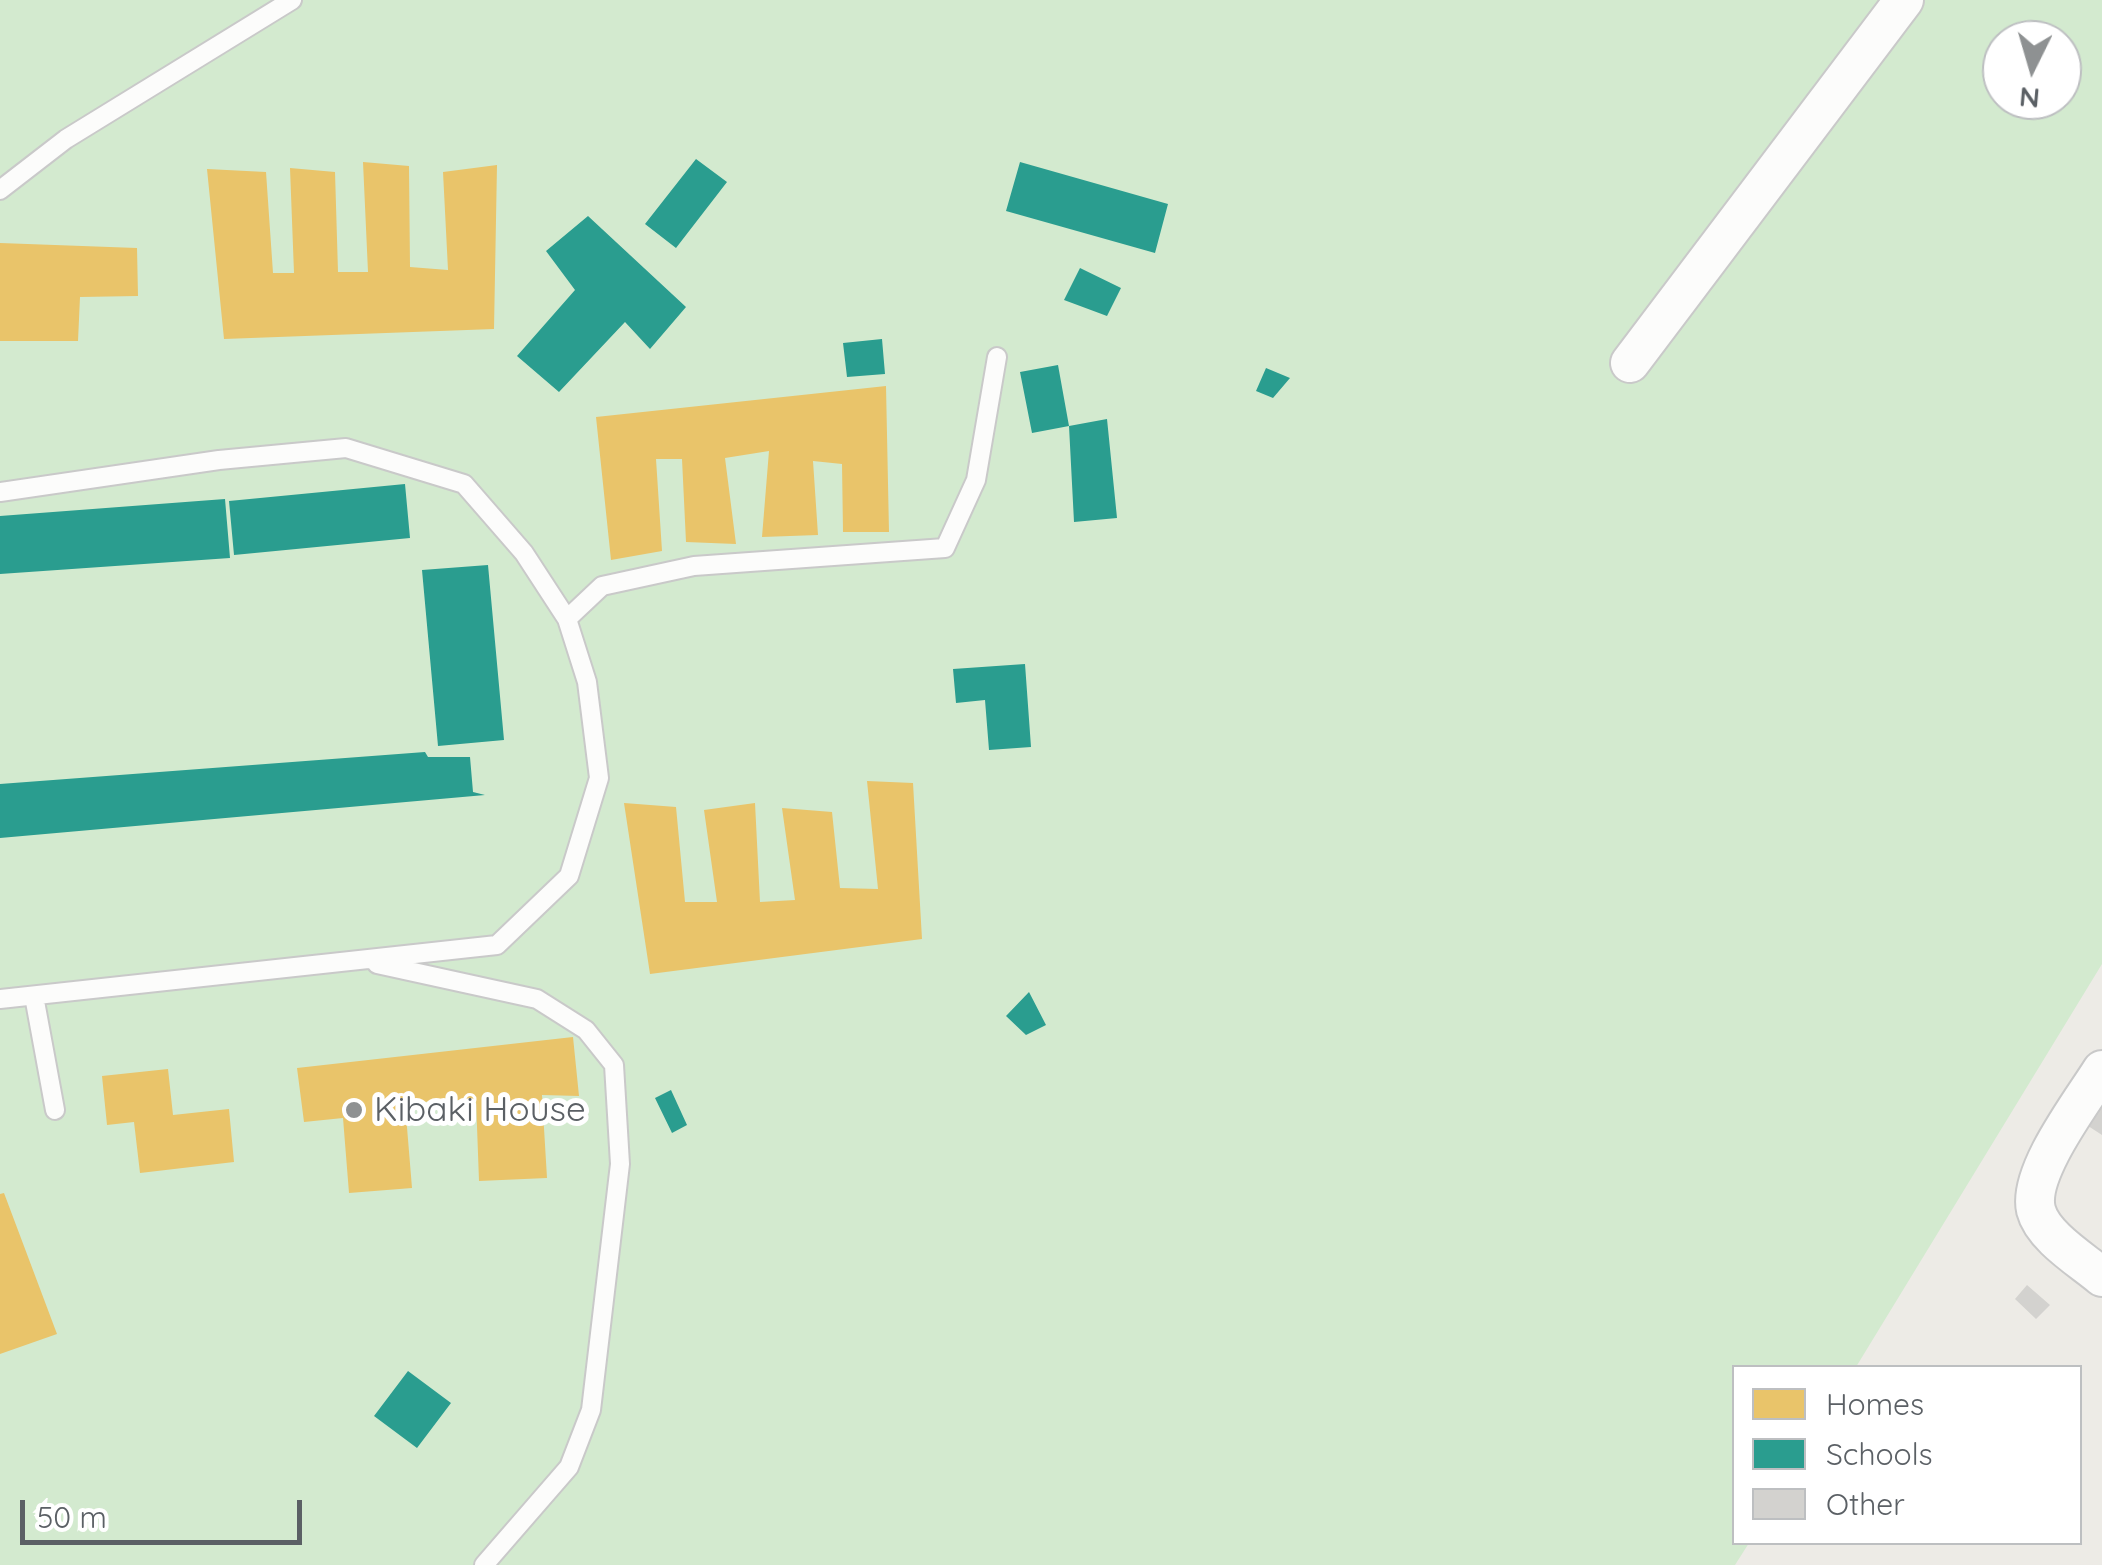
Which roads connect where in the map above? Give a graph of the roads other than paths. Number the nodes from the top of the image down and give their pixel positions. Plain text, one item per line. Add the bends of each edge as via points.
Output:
1 (292, 0) edge
2 (1904, 0) edge
3 (0, 190) edge
4 (997, 357) dead end
5 (1630, 363) dead end
6 (0, 492) edge
7 (567, 618) junction
8 (359, 960) junction
9 (34, 996) junction
10 (0, 999) edge
11 (2102, 1070) edge
12 (54, 1110) dead end
13 (2102, 1277) edge
14 (484, 1565) edge

1 - 3 lane via 66,138
2 - 5 street
4 - 7 lane via 976,480 945,548 694,566 602,586
6 - 7 lane via 346,448 464,484 524,553
7 - 8 lane via 586,682 599,778 570,876 497,944
8 - 9 lane
8 - 14 lane via 537,999 586,1030 614,1064 620,1164 591,1410 569,1467
9 - 10 lane
9 - 12 lane
11 - 13 street via 2036,1183 2036,1212

